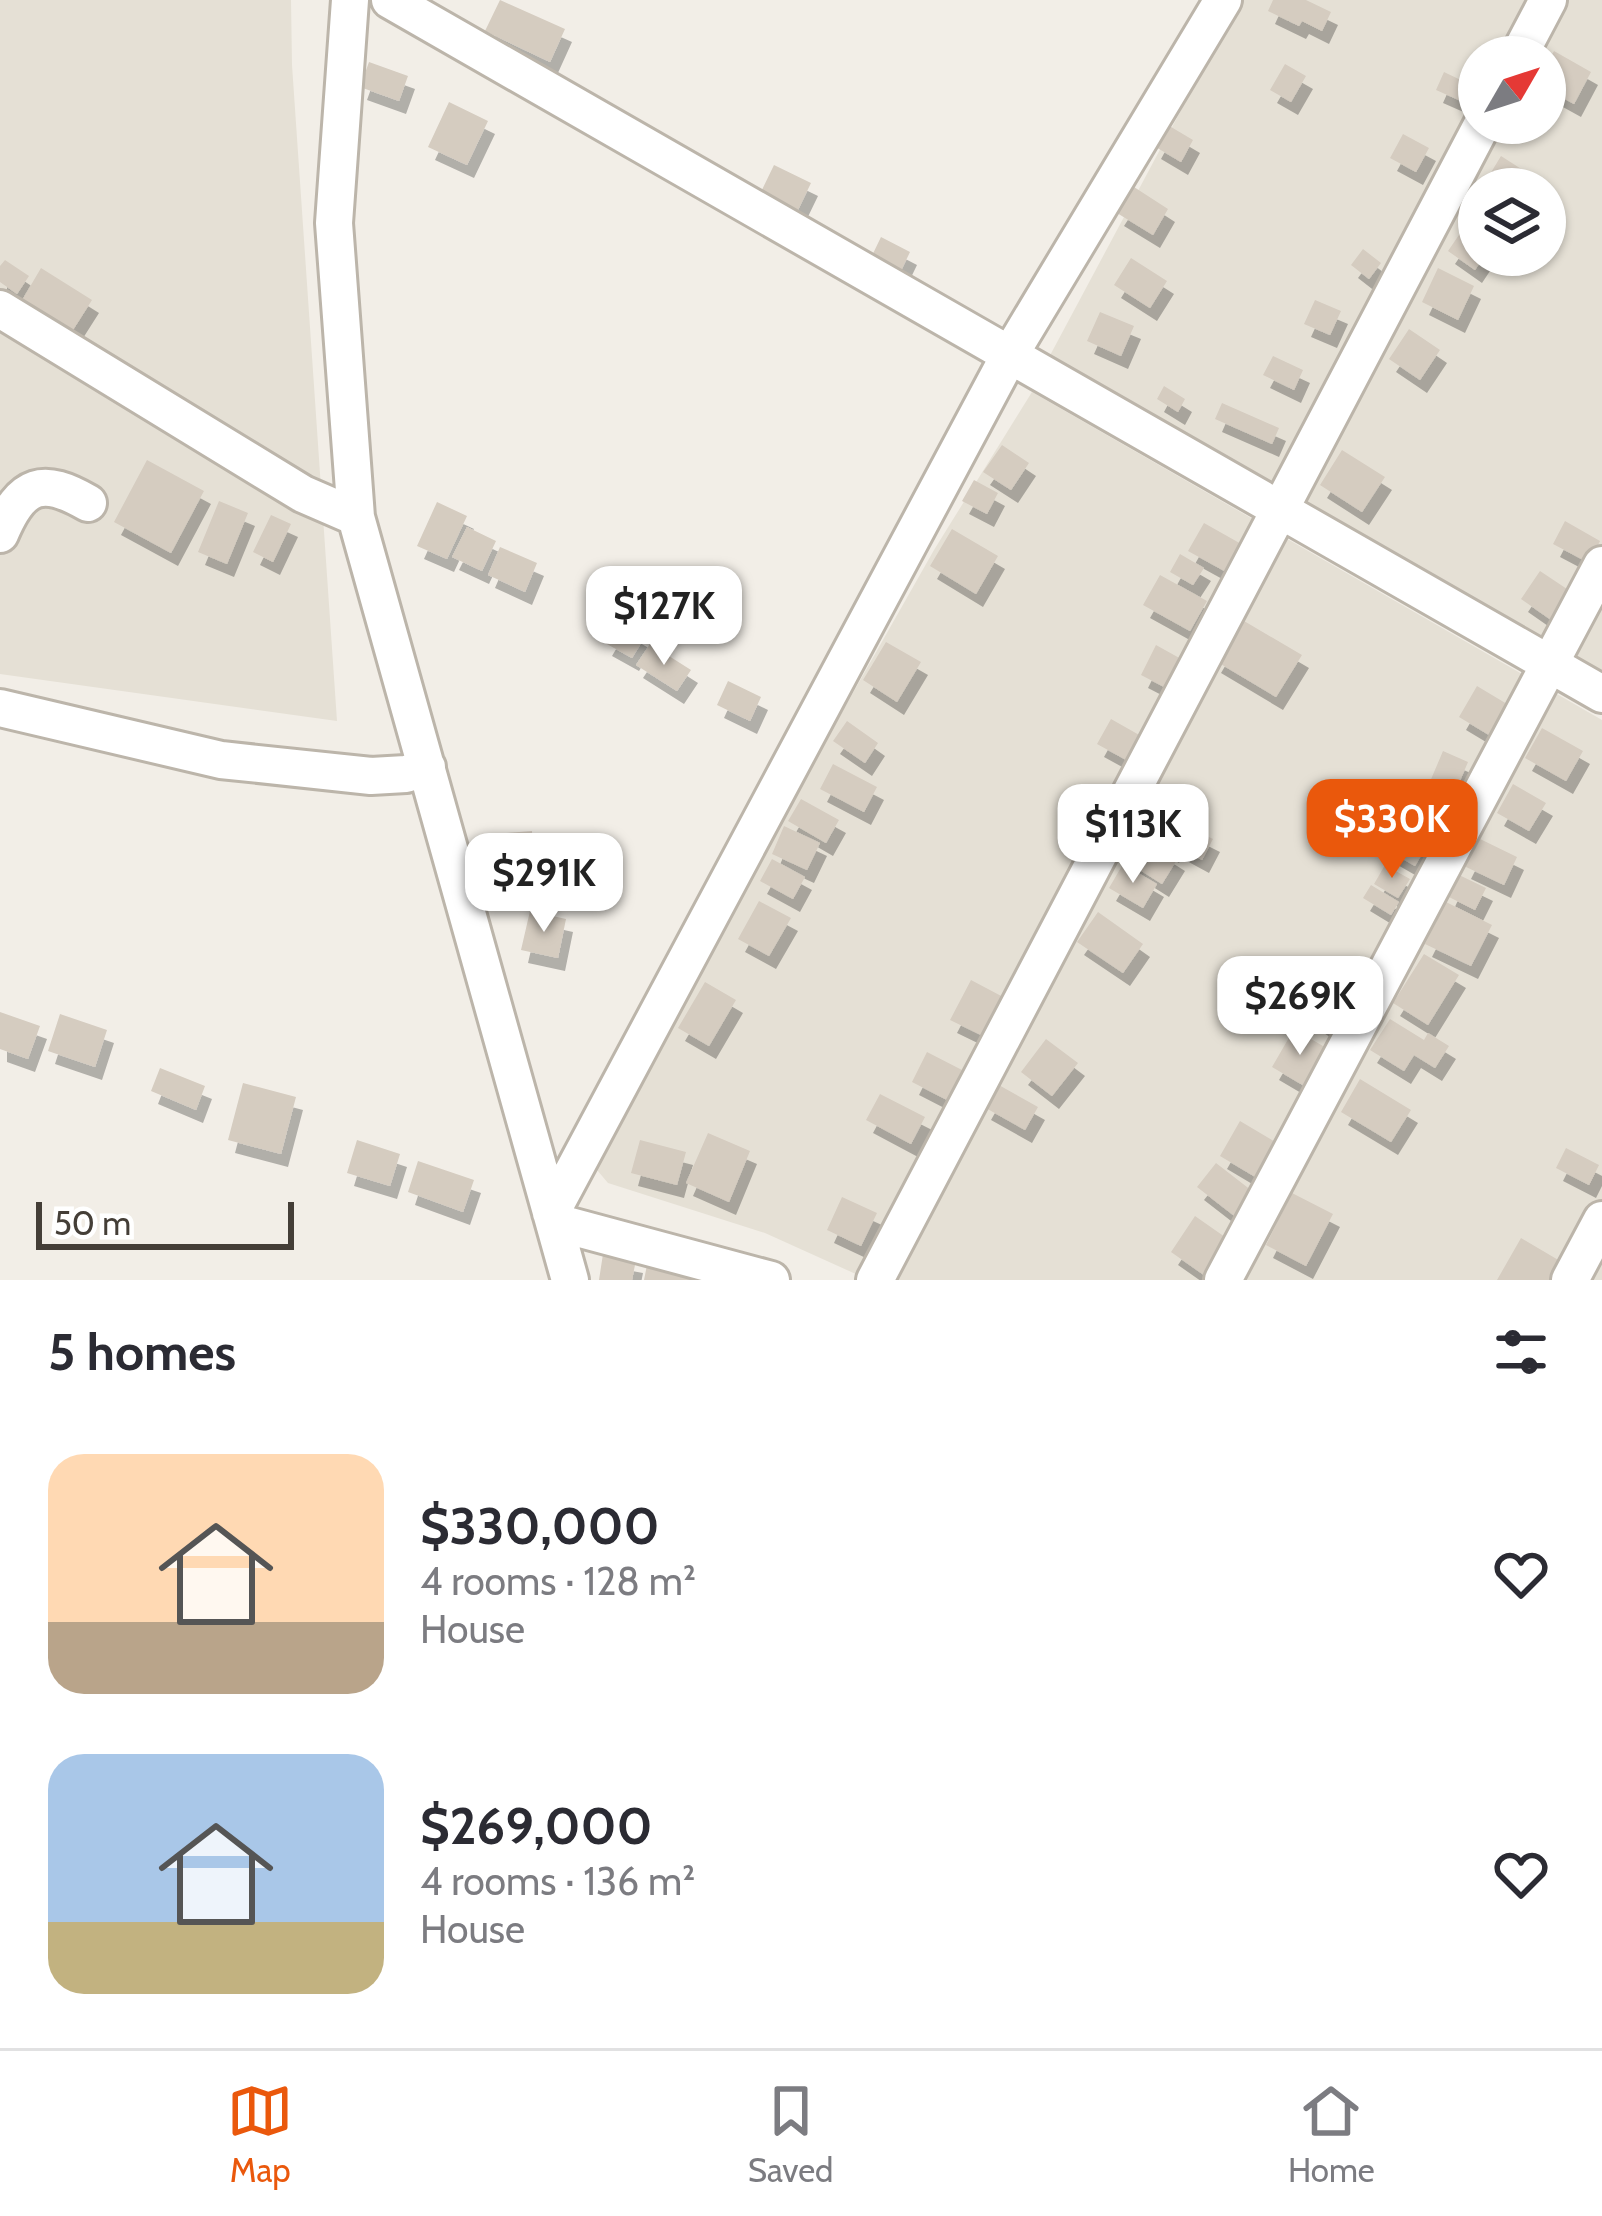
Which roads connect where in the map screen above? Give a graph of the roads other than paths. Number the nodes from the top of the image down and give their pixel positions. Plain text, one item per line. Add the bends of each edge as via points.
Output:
1 (350, 0) edge
2 (390, 0) edge
3 (1223, 0) edge
4 (1548, 0) edge
5 (1529, 36) edge
6 (1472, 144) edge
7 (0, 309) edge
8 (1009, 356) junction
9 (88, 503) dead end
10 (1278, 508) junction
11 (356, 517) junction
12 (0, 534) edge
13 (1602, 566) edge
14 (1548, 663) junction
15 (1602, 694) edge
16 (0, 708) edge
17 (427, 767) junction
18 (553, 1217) junction
19 (1602, 1220) edge
20 (570, 1280) edge
21 (771, 1280) edge
22 (875, 1280) edge
23 (1223, 1280) edge
24 (1570, 1280) edge

1 - 11 street via 334,223
2 - 8 street
3 - 8 street
4 - 5 street
6 - 10 street
7 - 11 street via 303,494
8 - 10 street
8 - 18 street
9 - 12 street via 56,484 37,487
10 - 14 street
10 - 22 street
11 - 17 street
13 - 14 street
14 - 15 street
14 - 23 street
16 - 17 street via 221,760 371,776
17 - 18 street
18 - 20 street
18 - 21 street
19 - 24 street

